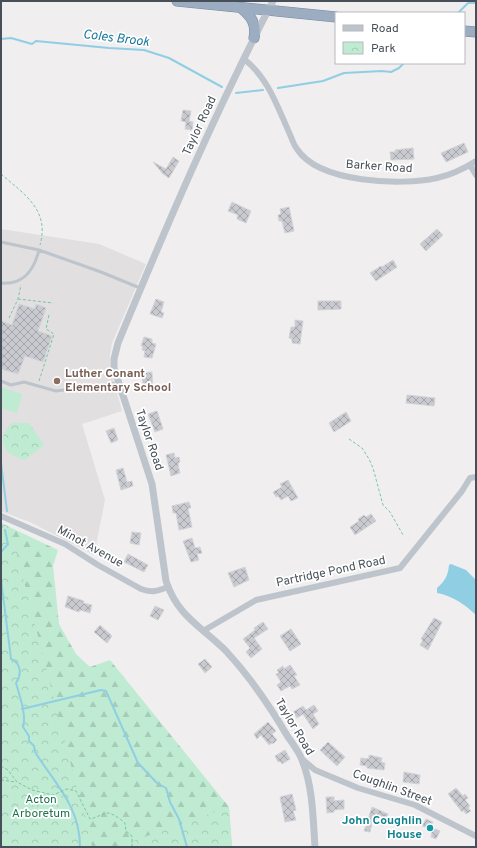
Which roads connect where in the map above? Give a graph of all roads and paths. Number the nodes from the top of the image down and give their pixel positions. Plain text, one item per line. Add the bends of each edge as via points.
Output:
1 (177, 1) edge
2 (210, 1) edge
3 (273, 1) edge
4 (197, 3) junction
5 (241, 8) junction
6 (268, 10) junction
7 (335, 18) edge
8 (465, 31) edge
9 (476, 32) edge
10 (254, 38) junction
11 (244, 59) junction
12 (473, 163) edge
13 (1, 174) edge
14 (476, 176) edge
15 (1, 242) edge
16 (39, 250) junction
17 (22, 279) junction
18 (1, 283) edge
19 (140, 288) junction
20 (18, 299) junction
21 (53, 303) dead end
22 (49, 315) dead end
23 (9, 318) dead end
24 (1, 381) edge
25 (118, 383) junction
26 (38, 386) junction
27 (349, 439) dead end
28 (476, 477) edge
29 (1, 516) edge
30 (403, 535) dead end
31 (168, 587) junction
32 (203, 631) junction
33 (302, 759) junction
34 (1, 766) edge
35 (1, 780) edge
36 (17, 782) junction
37 (476, 836) edge
38 (132, 847) edge
39 (315, 847) edge

1 - 4 highway
2 - 4 highway
3 - 6 street, Taylor Road
4 - 5 highway
5 - 6 highway
5 - 10 highway via 253,21
6 - 7 highway
6 - 10 street, Taylor Road
8 - 9 highway
10 - 11 street, Taylor Road
11 - 12 street, Barker Road via 266,82 297,149 307,161 319,168 353,178 401,181 438,178
11 - 19 street, Taylor Road via 192,167
12 - 14 street
13 - 16 path via 35,205 42,219 43,235
15 - 16 lane
16 - 17 lane via 34,265
16 - 19 lane
17 - 18 lane
17 - 20 path
19 - 25 street, Taylor Road via 115,351 114,368
20 - 21 path
20 - 23 path
22 - 26 path via 46,329 54,334
24 - 26 lane via 11,385 24,382
25 - 26 lane via 56,390
25 - 31 street, Taylor Road via 152,484
27 - 30 path via 362,448 369,459 383,506 390,512
28 - 32 street, Partridge Pond Road via 470,478 400,568 256,600
29 - 31 street, Minot Avenue via 65,544 148,592
31 - 32 street, Taylor Road via 182,611
32 - 33 street, Taylor Road via 248,676
33 - 37 street, Coughlin Street via 315,770 358,788 414,805
33 - 39 street, Taylor Road via 312,804
34 - 36 path via 8,770
35 - 36 path
36 - 38 path via 32,790 53,795 67,789 76,791 90,819 106,813 125,823 126,831 132,836

